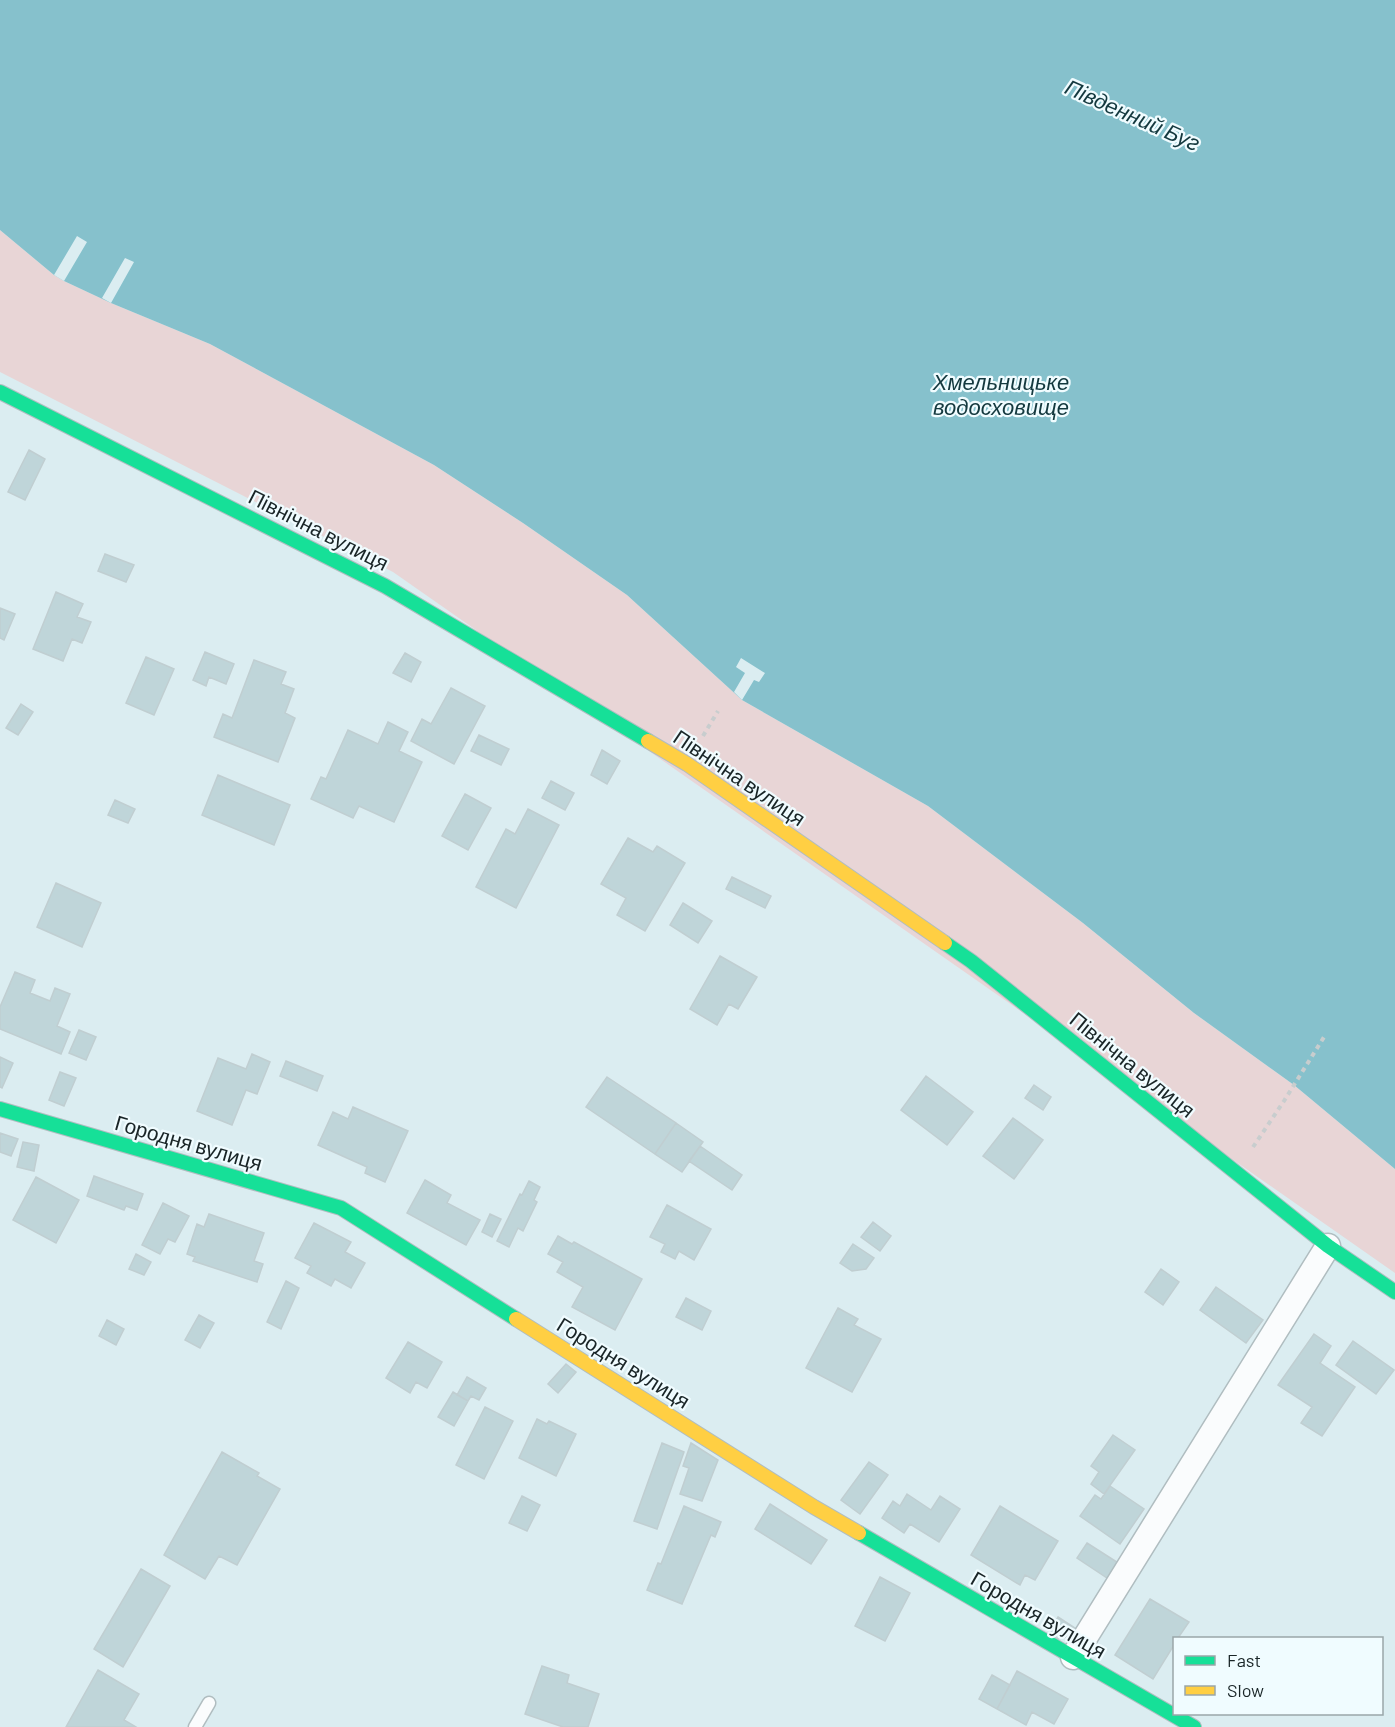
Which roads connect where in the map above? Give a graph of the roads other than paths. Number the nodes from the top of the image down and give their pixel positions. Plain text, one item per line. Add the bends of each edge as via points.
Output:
1 (0, 392) edge
2 (0, 1109) edge
3 (1328, 1246) junction
4 (1395, 1292) edge
5 (1073, 1658) junction
6 (209, 1703) dead end
7 (195, 1727) edge
8 (1194, 1727) edge

1 - 3 street, Північна вулиця via 385,586 687,764 971,961
2 - 5 street, Городня вулиця via 342,1208 814,1507
3 - 4 street, Північна вулиця
3 - 5 street
5 - 8 street, Городня вулиця
6 - 7 lane

